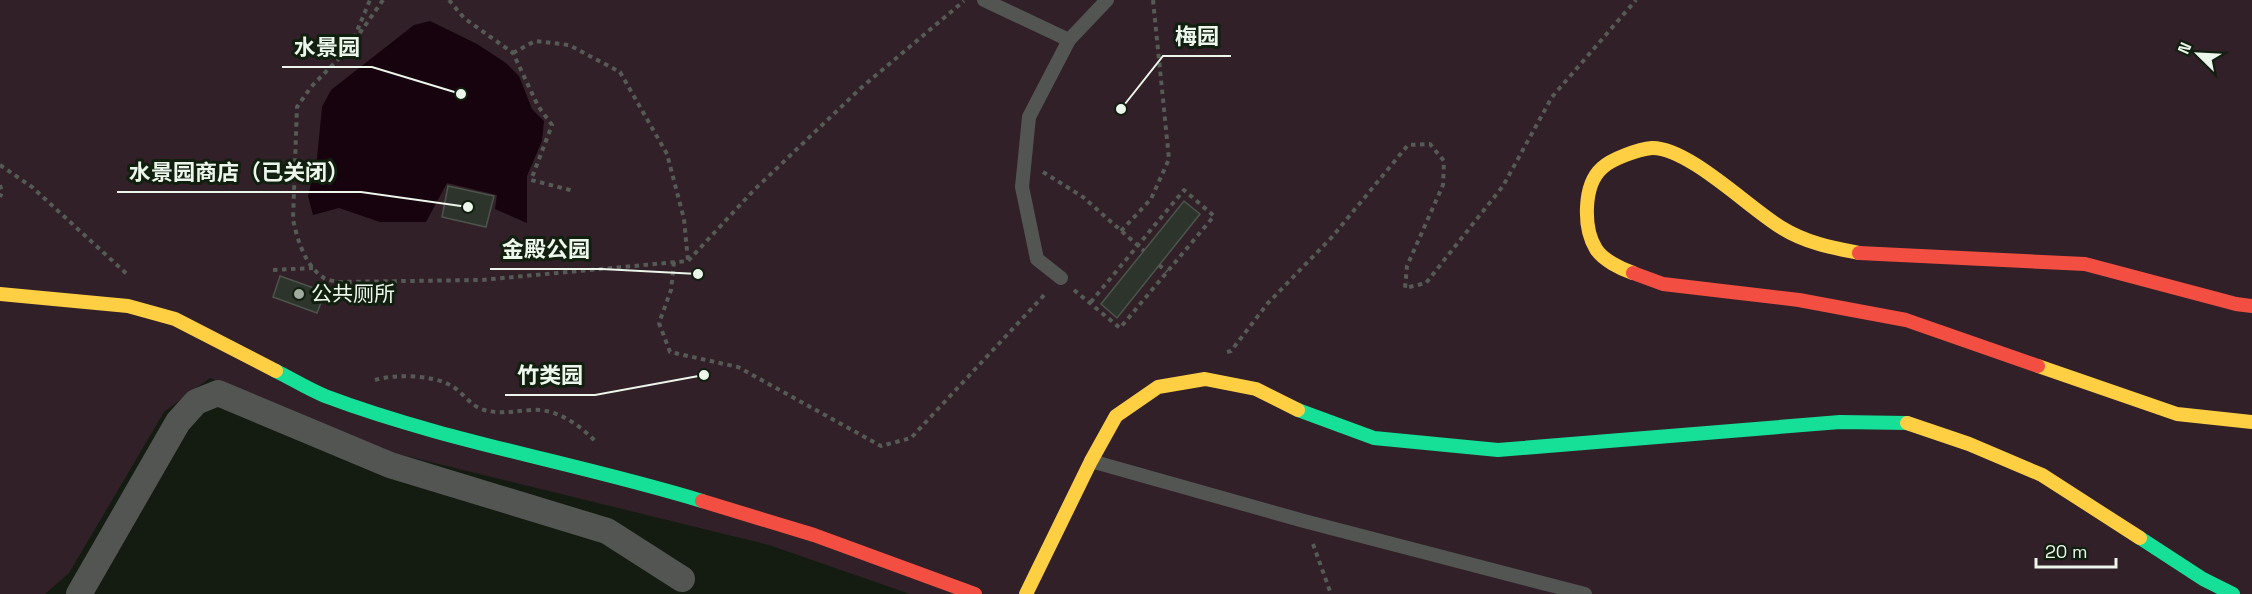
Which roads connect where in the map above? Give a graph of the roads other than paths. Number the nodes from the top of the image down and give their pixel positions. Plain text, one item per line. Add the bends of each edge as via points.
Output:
1 (984, 0) edge
2 (1107, 0) edge
3 (1069, 40) junction
4 (1061, 278) road end
5 (0, 294) edge
6 (2252, 306) edge
7 (2252, 422) edge
8 (1091, 461) junction
9 (682, 579) dead end
10 (79, 594) edge
11 (975, 594) edge
12 (1026, 594) edge
13 (1584, 594) edge
14 (2233, 594) edge

1 - 3 lane
2 - 3 lane
3 - 4 lane via 1029,117 1022,187 1037,259
5 - 11 street via 128,306 175,319 323,395 489,446 667,490 814,535
6 - 7 street via 2085,264 1869,255 1821,246 1783,229 1687,158 1653,148 1625,155 1600,168 1588,192 1586,224 1596,250 1620,269 1663,284 1799,300 1906,320 2177,414
8 - 12 street
8 - 13 lane
8 - 14 street via 1116,416 1141,398 1158,387 1205,379 1256,389 1310,416 1374,438 1498,450 1840,422 1906,423 2042,475 2203,579
9 - 10 street via 607,531 390,465 218,393 196,402 178,422

